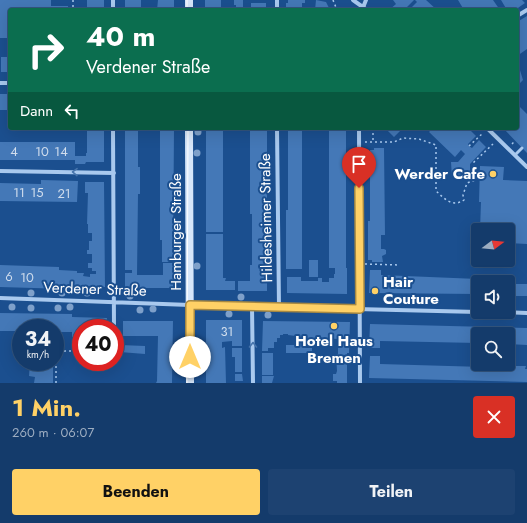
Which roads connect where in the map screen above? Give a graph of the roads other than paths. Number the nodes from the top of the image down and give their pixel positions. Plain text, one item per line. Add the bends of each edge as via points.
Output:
1 (353, 0) edge
2 (363, 8) edge
3 (114, 130) edge
4 (189, 130) edge
5 (277, 130) edge
6 (359, 130) edge
7 (489, 130) edge
8 (522, 148) dead end
9 (515, 155) junction
10 (527, 167) edge
11 (0, 171) edge
12 (114, 173) junction
13 (0, 298) edge
14 (115, 302) junction
15 (190, 305) junction
16 (252, 306) junction
17 (279, 307) junction
18 (360, 309) junction
19 (471, 312) edge
20 (515, 313) edge
21 (527, 313) edge
22 (114, 319) edge
23 (190, 383) edge
24 (253, 383) edge
25 (360, 383) edge

1 - 2 street
3 - 12 street
4 - 15 street, Hamburger Straße
5 - 17 street, Hildesheimer Straße
6 - 18 street
7 - 9 street
8 - 9 lane
9 - 10 street
12 -> 11 street
12 - 14 street
13 - 14 street, Verdener Straße
14 - 15 street, Verdener Straße
14 - 22 street
15 - 16 street, Verdener Straße
15 - 23 street, Hamburger Straße
16 - 17 street, Verdener Straße
24 -> 16 street
17 - 18 street, Verdener Straße
18 - 19 street, Verdener Straße
18 - 25 street
20 - 21 street

